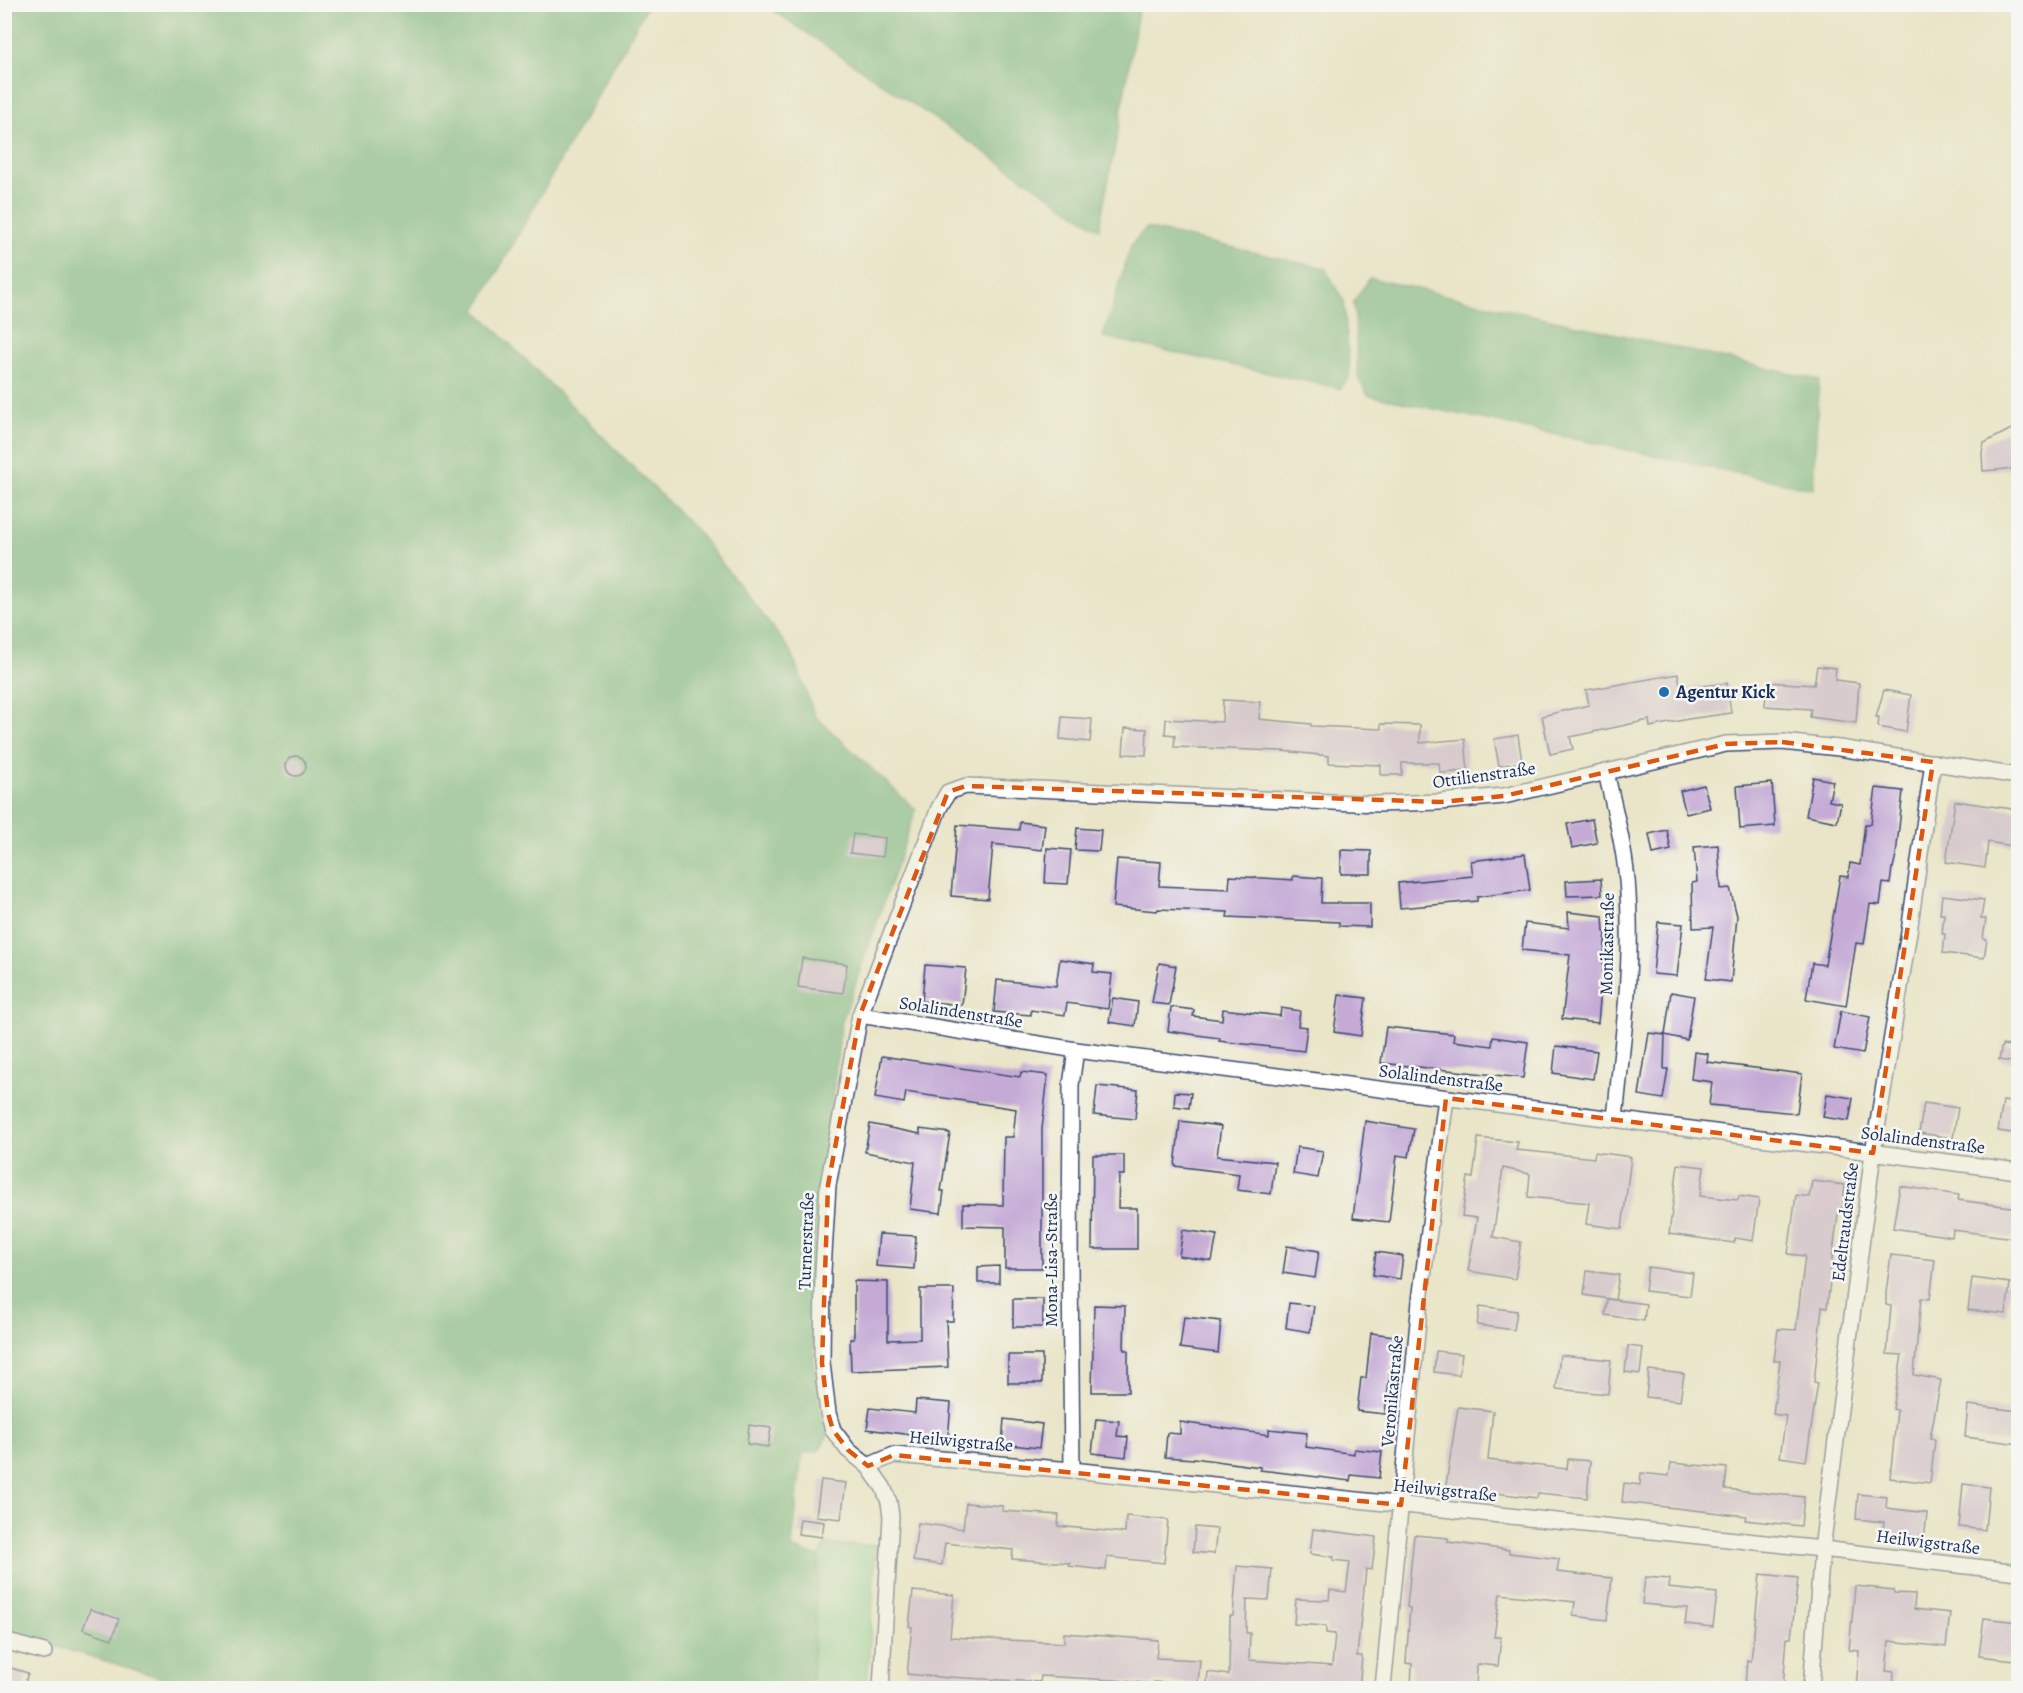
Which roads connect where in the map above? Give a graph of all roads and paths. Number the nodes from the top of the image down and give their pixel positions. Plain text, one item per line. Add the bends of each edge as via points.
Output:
1 (1933, 762) junction
2 (1606, 772) junction
3 (2019, 776) edge
4 (948, 792) joint
5 (860, 1015) junction
6 (1076, 1050) junction
7 (1446, 1098) junction
8 (1616, 1119) junction
9 (1873, 1153) junction
10 (2019, 1172) edge
11 (868, 1466) junction
12 (1072, 1470) junction
13 (1401, 1505) junction
14 (1822, 1549) junction
15 (2019, 1572) edge
16 (4, 1641) edge
17 (44, 1652) dead end
18 (881, 1689) edge
19 (1383, 1689) edge
20 (1811, 1689) edge

1 - 2 street, Ottilienstraße via 1782,742 1726,744
1 - 3 street, Ottilienstraße
1 - 9 street, Edeltraudstraße
2 - 4 street, Ottilienstraße via 1504,796 1378,804 966,786
2 - 8 street, Monikastraße via 1622,839 1629,893 1629,958
4 - 5 street, Turnerstraße
5 - 6 street, Solalindenstraße
5 - 11 street, Turnerstraße via 828,1185 822,1363 833,1430 848,1450
6 - 7 street, Solalindenstraße
6 - 12 street, Mona-Lisa-Straße via 1071,1085
7 - 8 street, Solalindenstraße
7 - 13 street, Veronikastraße via 1420,1301
8 - 9 street, Solalindenstraße
9 - 10 street, Solalindenstraße
9 - 14 street, Edeltraudstraße
11 - 12 street, Heilwigstraße via 894,1455
11 - 18 street, Turnerstraße via 883,1487 891,1517
12 - 13 street, Heilwigstraße
13 - 14 street, Heilwigstraße
13 - 19 street, Veronikastraße
14 - 15 street, Heilwigstraße
14 - 20 street, Edeltraudstraße
16 - 17 street

